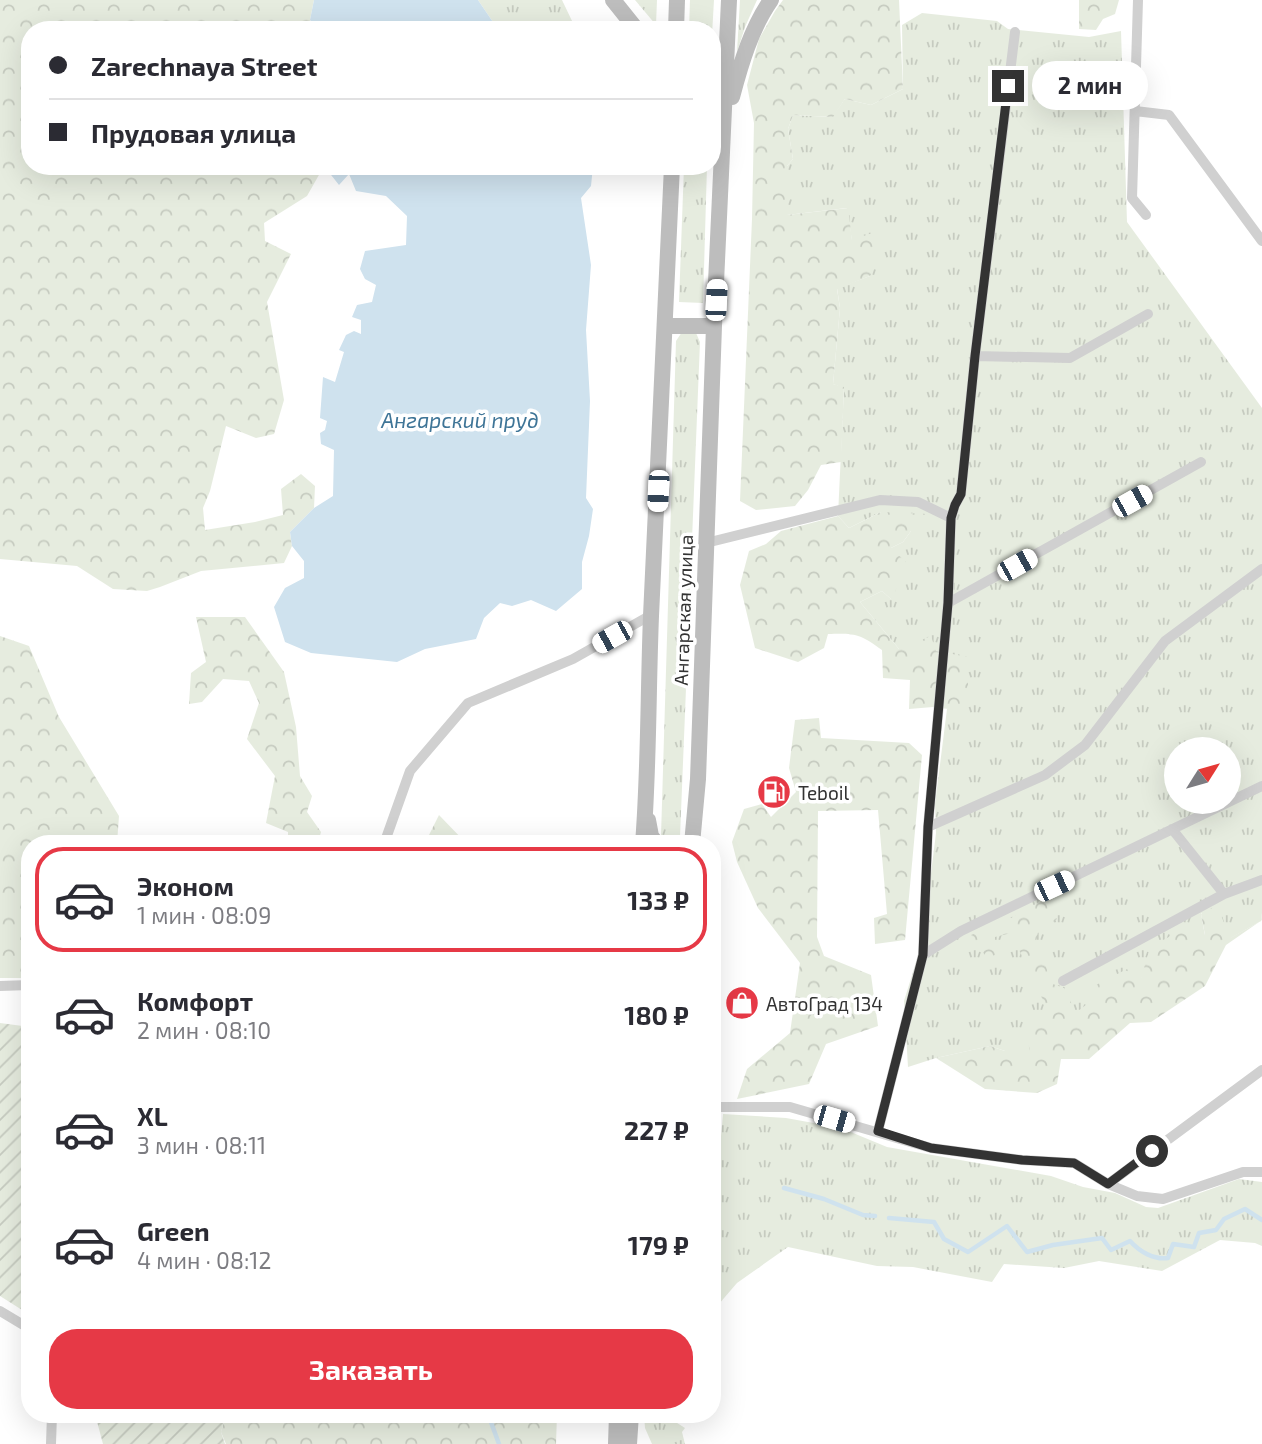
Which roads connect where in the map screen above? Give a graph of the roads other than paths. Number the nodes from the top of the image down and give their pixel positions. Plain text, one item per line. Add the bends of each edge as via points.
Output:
1 (613, 0) edge
2 (677, 0) edge
3 (729, 0) edge
4 (771, 0) edge
5 (1138, 0) edge
6 (630, 21) edge
7 (676, 21) edge
8 (1015, 33) dead end
9 (1135, 111) junction
10 (724, 123) junction
11 (672, 175) edge
12 (1146, 215) dead end
13 (1262, 241) edge
14 (1148, 314) dead end
15 (666, 326) junction
16 (714, 326) junction
17 (975, 356) junction
18 (1201, 462) dead end
19 (951, 518) junction
20 (706, 543) junction
21 (1262, 569) edge
22 (948, 603) junction
23 (651, 615) junction
24 (1262, 786) edge
25 (646, 804) junction
26 (928, 827) junction
27 (1172, 829) junction
28 (387, 835) edge
29 (644, 835) edge
30 (652, 835) edge
31 (692, 835) edge
32 (1262, 880) edge
33 (1224, 894) junction
34 (923, 955) junction
35 (1063, 981) dead end
36 (21, 985) edge
37 (0, 986) edge
38 (1262, 1070) edge
39 (721, 1107) edge
40 (878, 1131) junction
41 (1262, 1172) edge
42 (1108, 1184) junction
43 (0, 1311) edge
44 (21, 1324) edge
45 (52, 1423) edge
46 (617, 1423) edge
47 (630, 1423) edge
48 (51, 1444) edge
49 (616, 1444) edge
50 (629, 1444) edge

1 - 6 main road
2 - 7 main road
3 - 10 main road, Ангарская улица
4 - 10 main road via 743,57
5 - 9 street
8 - 17 street
9 - 12 street via 1132,198
9 - 13 street via 1169,115
10 - 16 main road, Ангарская улица
11 - 15 main road, Ангарская улица
14 - 17 street via 1070,358
15 - 16 main road
15 - 23 main road, Ангарская улица
16 - 20 main road, Ангарская улица
17 - 19 street via 961,494
18 - 22 street
19 - 20 street via 918,502 880,500
19 - 22 street
20 - 31 main road, Ангарская улица via 698,779
21 - 26 street via 1166,640 1085,745 1045,775
22 - 26 street
23 - 25 main road, Ангарская улица
23 - 28 street via 573,659 468,703 410,771
24 - 27 street
25 - 29 main road, Ангарская улица
25 - 30 main road
26 - 34 street
27 - 33 street
27 - 34 street
32 - 33 street
33 - 35 street
34 - 40 street
36 - 37 street
38 - 42 street
39 - 40 street via 790,1107
40 - 42 street via 931,1148 1074,1163
41 - 42 street via 1243,1172 1163,1199 1138,1196
43 - 44 street
45 - 48 street
46 - 49 main road
47 - 50 main road

